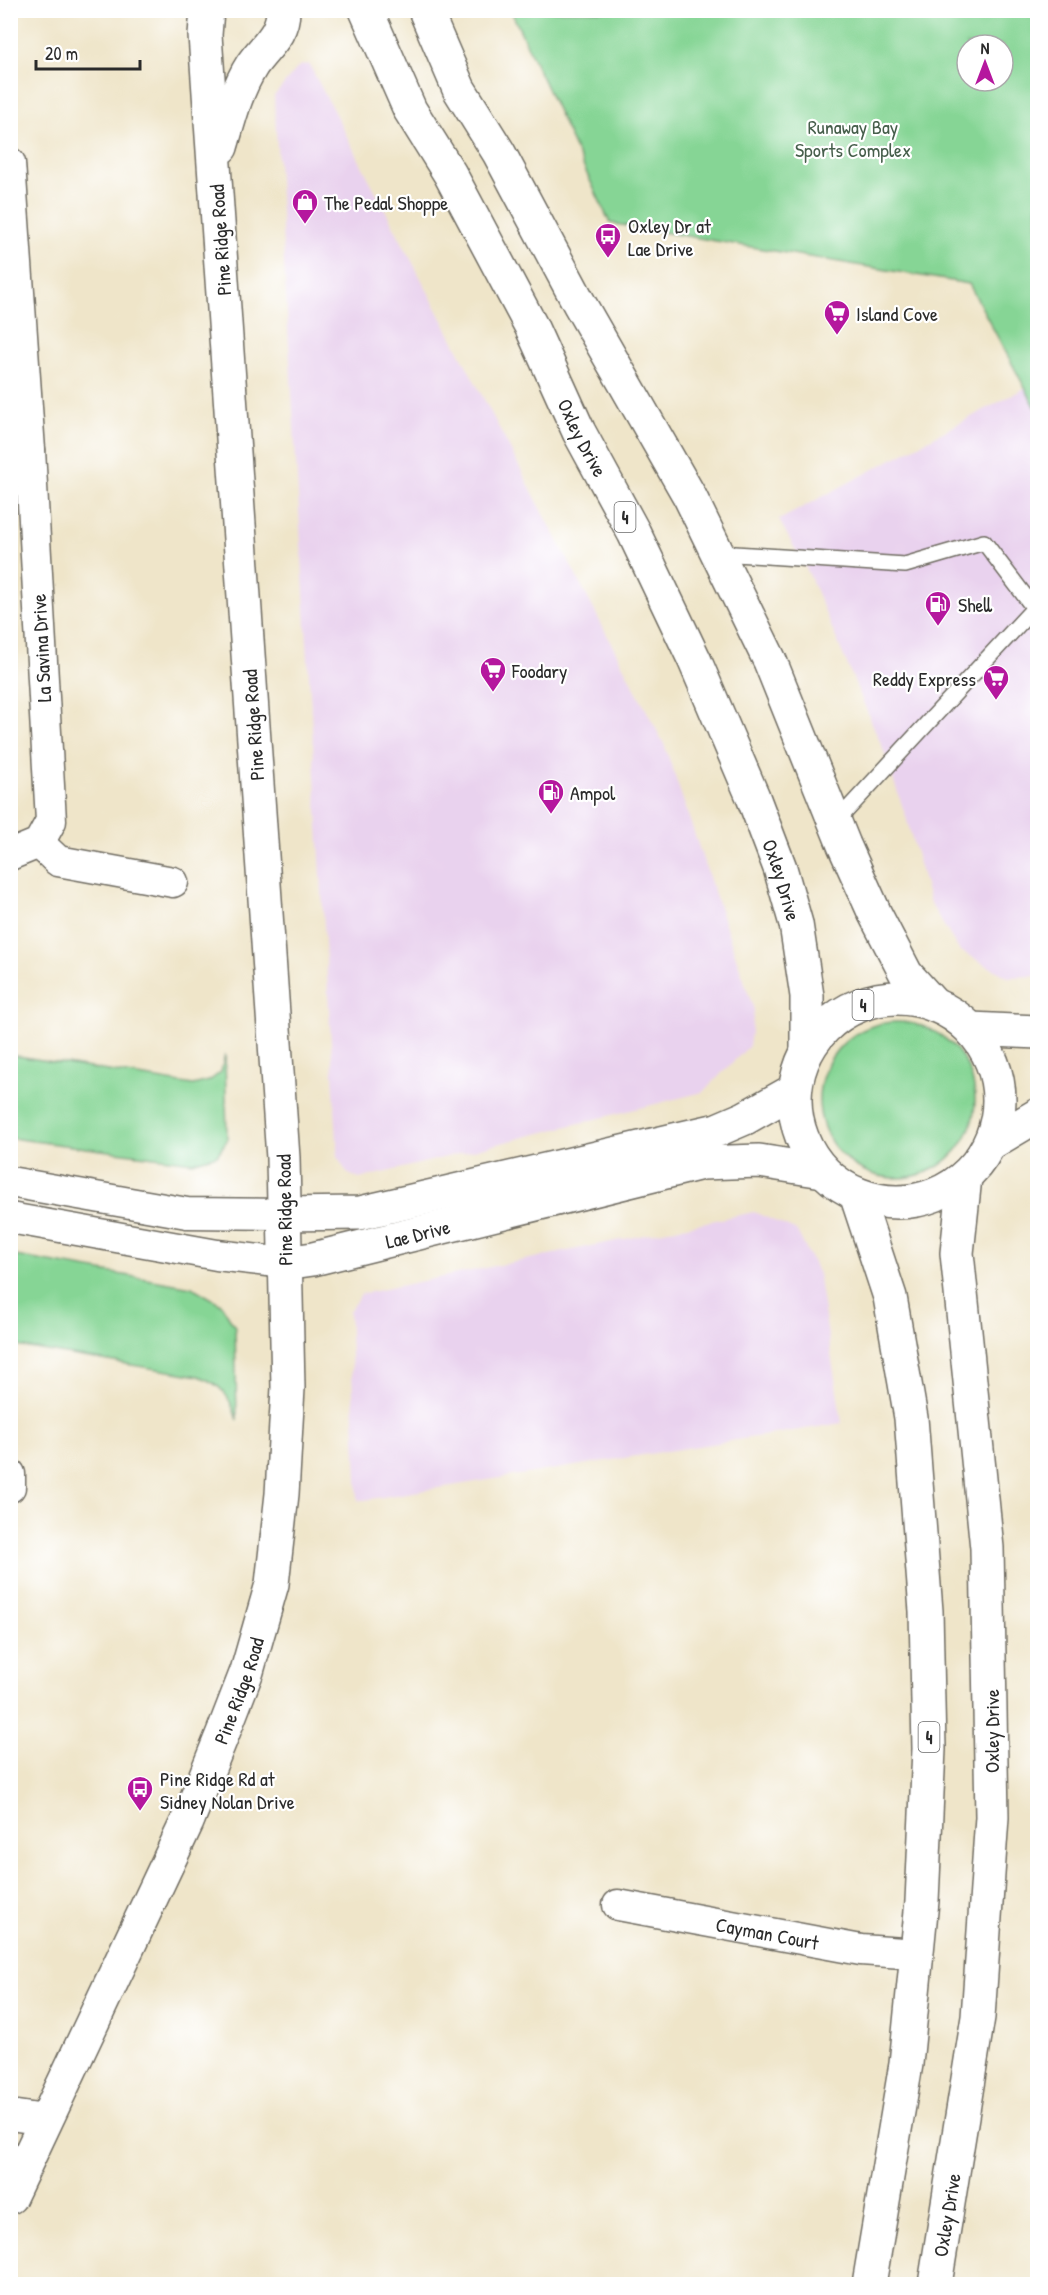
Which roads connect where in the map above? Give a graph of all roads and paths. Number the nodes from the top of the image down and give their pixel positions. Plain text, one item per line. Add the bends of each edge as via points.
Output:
1 (207, 10) edge
2 (283, 10) edge
3 (366, 10) edge
4 (425, 10) edge
5 (477, 119) junction
6 (430, 143) junction
7 (10, 163) edge
8 (215, 169) junction
9 (20, 451) edge
10 (719, 553) junction
11 (835, 823) junction
12 (39, 843) junction
13 (10, 855) edge
14 (173, 882) dead end
15 (934, 1005) junction
16 (971, 1029) junction
17 (1038, 1032) edge
18 (807, 1050) junction
19 (795, 1090) junction
20 (1038, 1115) edge
21 (991, 1143) junction
22 (823, 1171) junction
23 (965, 1177) junction
24 (10, 1182) edge
25 (856, 1194) junction
26 (283, 1214) junction
27 (10, 1218) edge
28 (285, 1263) junction
29 (10, 1474) edge
30 (10, 1487) edge
31 (618, 1905) dead end
32 (917, 1954) junction
33 (10, 2115) edge
34 (45, 2120) junction
35 (14, 2181) edge
36 (869, 2284) edge
37 (935, 2284) edge

1 - 8 main road, Pine Ridge Road via 205,35
2 - 8 main road, Pine Ridge Road via 277,36 252,65 233,106
3 - 6 main road, Oxley Drive / 4 via 410,110
4 - 5 main road, 4 via 459,89
5 - 6 main road
5 - 10 main road, 4
6 - 18 main road, Oxley Drive / 4 via 531,326 579,432 634,533 753,797 796,924 807,996
7 - 9 street, La Savina Drive
8 - 26 main road, Pine Ridge Road via 283,1158
9 - 12 street, La Savina Drive via 51,821
10 - 11 main road, 4 via 770,661
10 - 11 lane via 905,565 984,542 1034,608
11 - 15 main road, 4 via 906,974
12 - 13 street
12 - 14 street via 58,861
15 - 16 main road, 4
15 - 18 main road, 4 via 906,998 876,1000 849,1010 825,1027
16 - 17 main road
16 - 21 main road, 4 via 991,1058 1000,1092 1000,1110
18 - 19 main road, 4
19 - 22 main road, 4 via 800,1134
19 - 26 main road, Lae Drive via 717,1130 360,1213
20 - 21 main road
21 - 23 main road, 4
22 - 25 main road, 4
22 - 28 main road, Lae Drive via 759,1161 702,1163
23 - 25 main road, 4 via 937,1194 905,1202 880,1201
23 - 37 main road, Oxley Drive via 957,1253 987,1548 992,1817 978,2017
24 - 26 street, Lae Drive via 187,1213
25 - 32 main road, 4 via 890,1297 911,1418 921,1524 929,1749
26 - 28 main road, Pine Ridge Road
27 - 28 street, Lae Drive via 217,1255
28 - 34 main road, Pine Ridge Road via 288,1388 272,1584 247,1671 187,1822
29 - 30 street
31 - 32 street, Cayman Court via 861,1950
32 - 36 main road, 4 via 906,2064
33 - 34 street
34 - 35 main road, Pine Ridge Road

